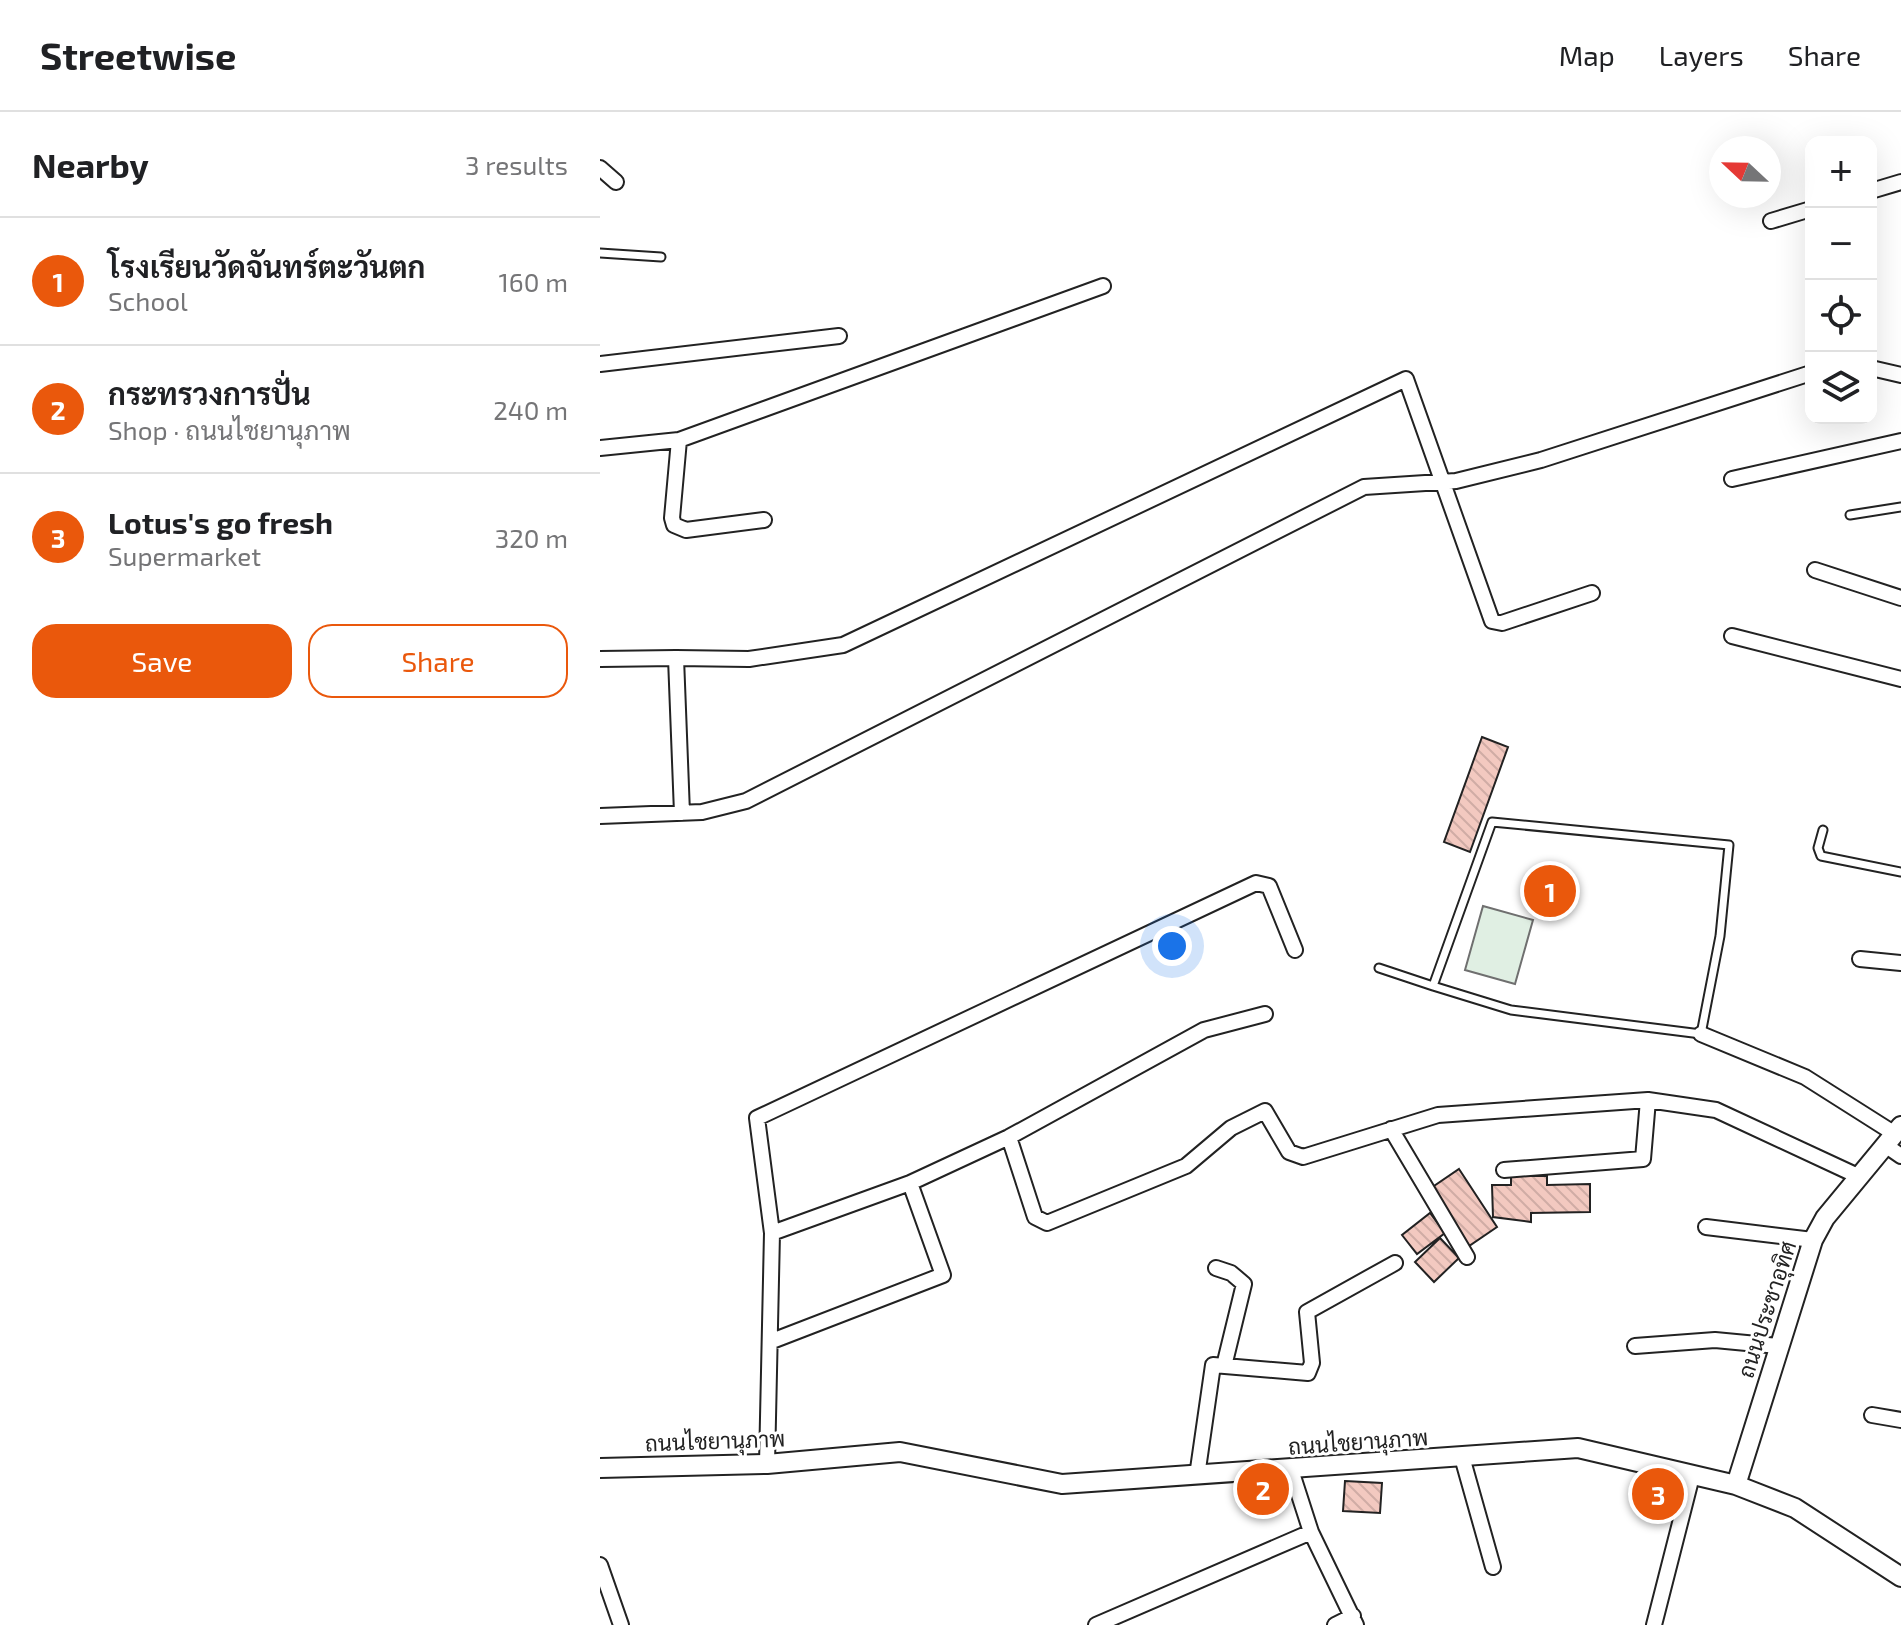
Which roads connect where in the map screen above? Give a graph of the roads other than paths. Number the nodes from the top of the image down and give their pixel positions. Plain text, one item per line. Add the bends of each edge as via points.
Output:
1 (600, 168) edge
2 (616, 182) dead end
3 (1901, 182) edge
4 (1877, 189) edge
5 (1805, 211) edge
6 (1771, 221) dead end
7 (600, 253) edge
8 (661, 257) dead end
9 (1103, 286) dead end
10 (839, 336) dead end
11 (600, 364) edge
12 (1877, 369) edge
13 (1805, 375) edge
14 (1901, 375) edge
15 (679, 440) junction
16 (1901, 441) edge
17 (600, 448) edge
18 (1732, 479) dead end
19 (1443, 482) junction
20 (1901, 507) edge
21 (1850, 515) dead end
22 (764, 520) dead end
23 (1815, 570) dead end
24 (1592, 593) dead end
25 (1901, 598) edge
26 (1732, 636) dead end
27 (676, 658) junction
28 (600, 659) edge
29 (1901, 679) edge
30 (682, 813) junction
31 (600, 816) edge
32 (1823, 830) dead end
33 (1901, 872) edge
34 (1295, 950) dead end
35 (1860, 959) dead end
36 (1901, 963) edge
37 (1379, 968) dead end
38 (1433, 986) junction
39 (1265, 1014) dead end
40 (1701, 1034) junction
41 (1648, 1100) junction
42 (1391, 1129) junction
43 (1894, 1135) edge
44 (1009, 1137) junction
45 (1901, 1156) edge
46 (1504, 1170) dead end
47 (1860, 1177) junction
48 (910, 1183) junction
49 (1706, 1227) dead end
50 (772, 1233) junction
51 (1813, 1240) junction
52 (1467, 1257) dead end
53 (1395, 1263) dead end
54 (1216, 1268) dead end
55 (772, 1341) junction
56 (1635, 1346) dead end
57 (1778, 1346) junction
58 (1224, 1366) junction
59 (1872, 1415) dead end
60 (1901, 1420) edge
61 (1462, 1457) junction
62 (767, 1464) junction
63 (600, 1468) edge
64 (1291, 1470) junction
65 (1197, 1476) junction
66 (1692, 1476) junction
67 (1736, 1485) junction
68 (1311, 1532) junction
69 (600, 1565) edge
70 (1493, 1567) dead end
71 (1899, 1573) edge
72 (1354, 1621) edge
73 (621, 1625) edge
74 (1096, 1625) edge
75 (1335, 1625) edge
76 (1654, 1625) edge

1 - 2 street
3 - 4 street
5 - 6 street
7 - 8 lane
9 - 15 street
10 - 11 street
12 - 14 street
13 - 19 street via 1541,460
15 - 17 street
15 - 22 street via 674,525 686,530
16 - 18 street
19 - 24 street via 1492,621 1502,623
19 - 27 street via 1406,379 843,645 749,659
19 - 30 street via 1364,487 746,801
20 - 21 lane
23 - 25 street
26 - 29 street
27 - 28 street
27 - 30 street
30 - 31 street
32 - 33 lane via 1821,856
34 - 50 street via 1269,886 1256,883 757,1118
35 - 36 street
37 - 38 lane
38 - 40 lane via 1511,1010
38 - 40 lane via 1492,822 1729,845 1720,936
39 - 44 street via 1204,1030
40 - 43 street via 1805,1077
41 - 42 street via 1438,1115
41 - 46 street via 1643,1159
41 - 47 street via 1716,1110
42 - 44 street via 1303,1157 1289,1152 1265,1111 1231,1128 1186,1166 1047,1223 1035,1217
42 - 52 street
43 - 45 street
43 - 47 street, ถนนประชาอุทิศ
44 - 48 street
47 - 51 street, ถนนประชาอุทิศ
48 - 50 street
48 - 55 street via 943,1275
49 - 51 street
50 - 55 street
51 - 57 street, ถนนประชาอุทิศ
53 - 58 street via 1307,1312 1312,1363 1308,1373
54 - 58 street via 1244,1284
55 - 62 street
56 - 57 street via 1715,1340
57 - 67 street, ถนนประชาอุทิศ
58 - 65 street via 1213,1365
59 - 60 street
61 - 64 street, ถนนไชยานุภาพ
61 - 66 street, ถนนไชยานุภาพ via 1578,1448
61 - 70 street
62 - 63 street, ถนนไชยานุภาพ
62 - 65 street, ถนนไชยานุภาพ via 900,1452 1062,1484
64 - 65 street, ถนนไชยานุภาพ
64 - 68 street
66 - 67 street, ถนนไชยานุภาพ
66 - 76 street
67 - 71 street, ถนนไชยานุภาพ via 1795,1508
68 - 72 street
68 - 74 street
69 - 73 street
72 - 75 street

